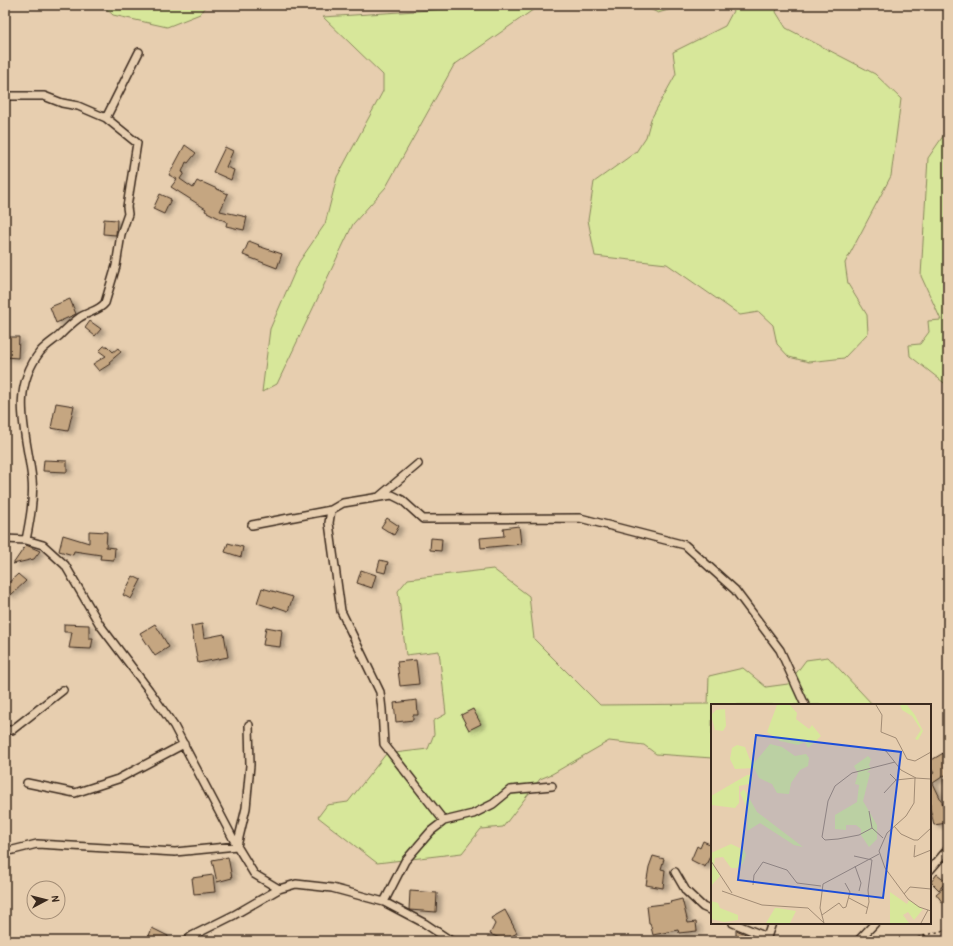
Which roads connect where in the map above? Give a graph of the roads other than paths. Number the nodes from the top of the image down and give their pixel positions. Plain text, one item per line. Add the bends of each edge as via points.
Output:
1 (139, 52) dead end
2 (5, 96) edge
3 (106, 118) junction
4 (418, 464) dead end
5 (380, 496) junction
6 (331, 510) junction
7 (252, 525) dead end
8 (5, 539) edge
9 (26, 540) junction
10 (63, 690) dead end
11 (805, 704) edge
12 (249, 725) dead end
13 (5, 730) edge
14 (184, 744) junction
15 (27, 783) dead end
16 (552, 786) dead end
17 (444, 821) junction
18 (236, 846) junction
19 (948, 849) edge
20 (5, 852) edge
21 (931, 869) edge
22 (675, 872) dead end
23 (279, 889) junction
24 (384, 902) junction
25 (711, 911) edge
26 (735, 924) edge
27 (772, 924) edge
28 (874, 924) edge
29 (768, 939) edge
30 (186, 941) edge
31 (451, 941) edge
32 (858, 941) edge

1 - 3 street
2 - 3 street via 44,96
3 - 9 street via 137,143 128,214 105,303 80,317 42,351 32,364 25,381 22,405 32,480
4 - 5 street
5 - 6 street via 343,503
5 - 11 street via 392,494 423,519 580,518 685,545 735,590 780,650
6 - 7 street
6 - 17 street via 329,523 341,611 380,692 384,744
8 - 9 street
9 - 14 street via 43,545 65,565 100,625 149,690
10 - 13 street via 12,730
12 - 18 street via 250,764 246,808
14 - 15 street via 118,779 75,793
14 - 18 street
16 - 17 street via 510,790 493,804 473,814
17 - 24 street via 431,831 405,861
18 - 20 street via 175,852 37,844
18 - 23 street via 254,874
19 - 21 street
22 - 25 street via 686,891 703,907
23 - 24 street via 296,884 332,888
23 - 30 street
24 - 31 street
26 - 29 street
27 - 29 street
28 - 32 street

